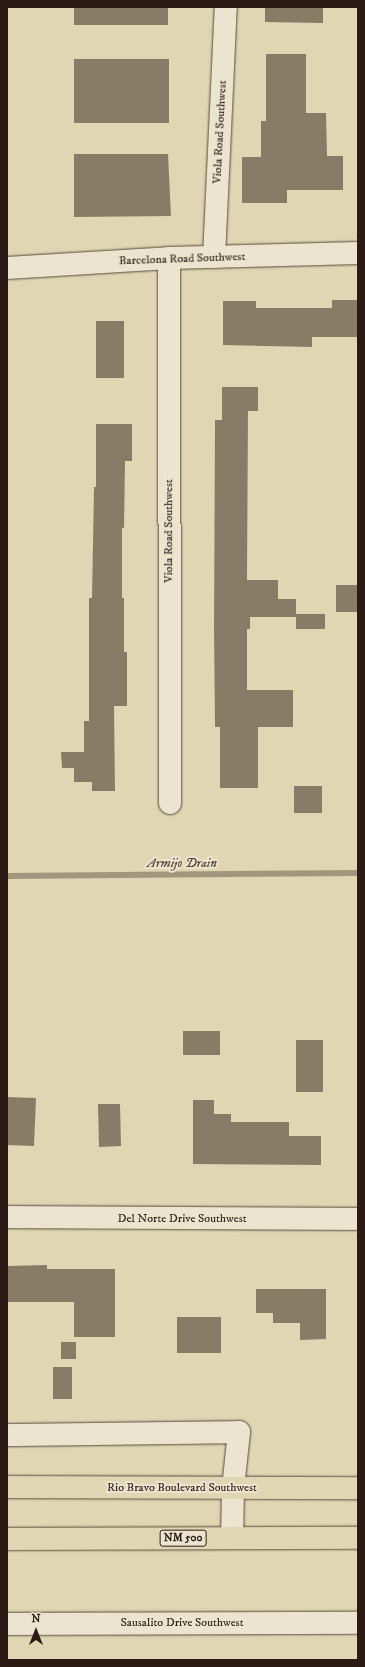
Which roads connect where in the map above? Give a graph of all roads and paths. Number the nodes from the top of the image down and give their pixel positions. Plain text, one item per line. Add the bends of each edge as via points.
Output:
1 (226, 7) edge
2 (358, 253) edge
3 (214, 256) junction
4 (169, 258) junction
5 (7, 268) edge
6 (170, 803) dead end
7 (7, 1217) edge
8 (358, 1219) edge
9 (7, 1435) edge
10 (7, 1487) edge
11 (233, 1488) junction
12 (358, 1488) edge
13 (232, 1538) junction
14 (358, 1538) edge
15 (7, 1539) edge
16 (358, 1622) edge
17 (7, 1624) edge

1 - 3 street, Viola Road Southwest
2 - 3 street, Barcelona Road Southwest
3 - 4 street, Barcelona Road Southwest
4 - 5 street, Barcelona Road Southwest
4 - 6 street, Viola Road Southwest
7 - 8 street, Del Norte Drive Southwest
9 - 11 street via 239,1432
10 - 11 main road, Rio Bravo Boulevard Southwest
11 - 12 main road, Rio Bravo Boulevard Southwest
11 - 13 street
13 - 14 main road, NM 500
13 - 15 main road, NM 500
16 - 17 street, Sausalito Drive Southwest

